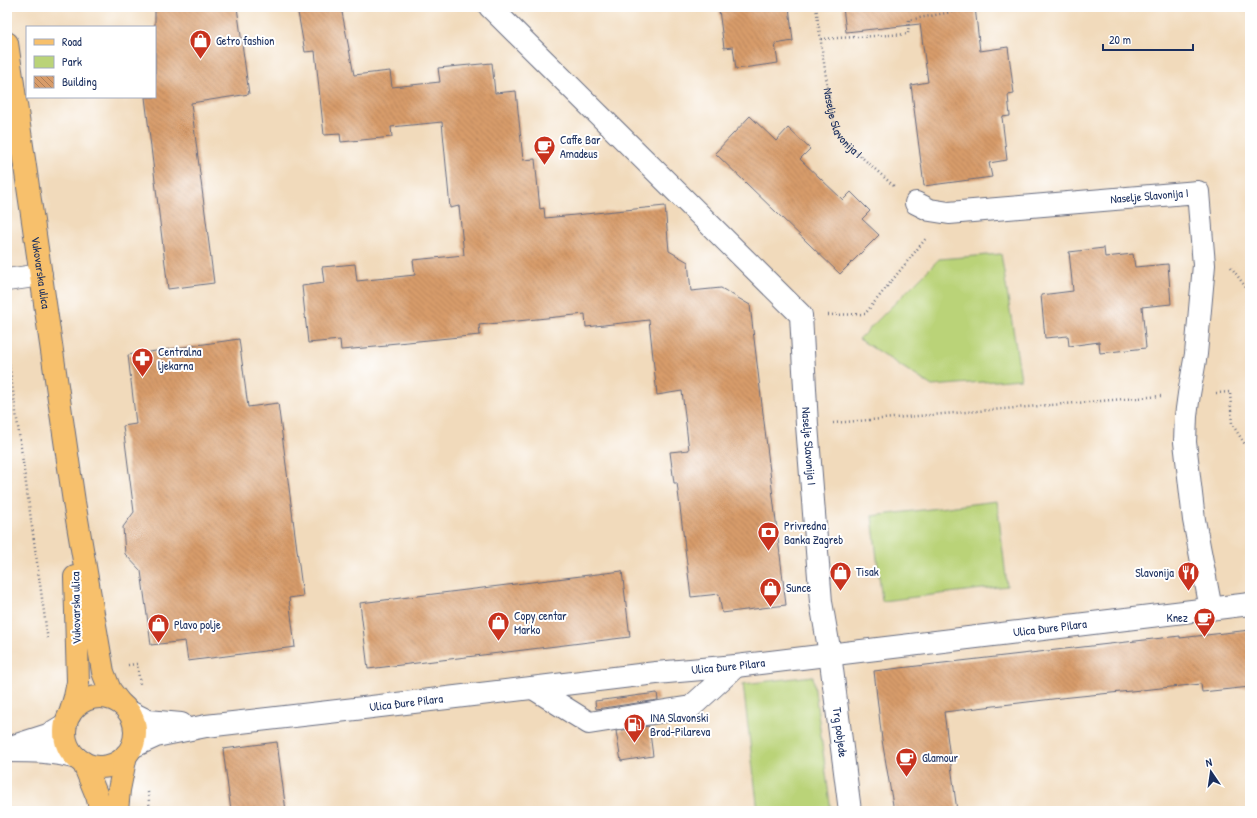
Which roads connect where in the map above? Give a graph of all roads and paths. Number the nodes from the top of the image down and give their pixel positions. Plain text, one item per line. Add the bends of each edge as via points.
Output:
1 (490, 7) edge
2 (816, 7) edge
3 (978, 7) edge
4 (821, 39) junction
5 (7, 43) edge
6 (916, 203) joint
7 (949, 214) junction
8 (41, 275) junction
9 (7, 280) edge
10 (801, 315) junction
11 (7, 348) edge
12 (1188, 394) junction
13 (807, 425) junction
14 (1250, 449) edge
15 (74, 502) junction
16 (1250, 604) edge
17 (1211, 609) junction
18 (49, 646) dead end
19 (830, 654) junction
20 (736, 666) junction
21 (533, 688) junction
22 (124, 707) junction
23 (68, 719) junction
24 (206, 726) junction
25 (7, 748) edge
26 (7, 751) edge
27 (129, 751) junction
28 (80, 760) junction
29 (147, 788) dead end
30 (101, 811) edge
31 (117, 811) edge
32 (150, 811) edge
33 (850, 811) edge

1 - 10 street
2 - 4 path, Naselje Slavonija I
3 - 4 path via 908,20 908,34
4 - 6 path, Naselje Slavonija I via 833,118 838,133
5 - 8 main road, Vukovarska ulica
6 - 7 street, Naselje Slavonija I via 930,210
7 - 10 path via 925,239 865,314
7 - 12 street, Naselje Slavonija I via 1198,192 1204,265 1196,354
8 - 9 street
8 - 15 main road, Vukovarska ulica
10 - 13 street, Naselje Slavonija I
11 - 18 path
12 - 13 path
12 - 14 path via 1230,392 1232,424 1248,450
12 - 17 street, Naselje Slavonija I via 1185,442 1194,520
13 - 19 street, Naselje Slavonija I via 821,602
15 - 22 main road, Vukovarska ulica via 102,669 110,690
15 - 23 main road, Vukovarska ulica via 78,682
16 - 17 street, Ulica Đure Pilara
17 - 19 street, Ulica Đure Pilara
19 - 20 street, Ulica Đure Pilara
19 - 33 street, Trg pobjede
20 - 21 street, Ulica Đure Pilara
20 - 21 street via 691,707 589,723
21 - 24 street, Ulica Đure Pilara
22 - 23 main road via 110,698 93,698 77,705
22 - 24 street, Ulica Đure Pilara via 148,721
22 - 27 main road via 133,719 135,728 135,737
23 - 25 street via 48,735
23 - 28 main road via 65,734 67,743
24 - 27 street, Ulica Đure Pilara via 156,736
26 - 28 street via 38,750
27 - 28 main road via 118,762 106,766 95,766
27 - 31 main road via 119,790
28 - 30 main road via 97,796
29 - 32 path

